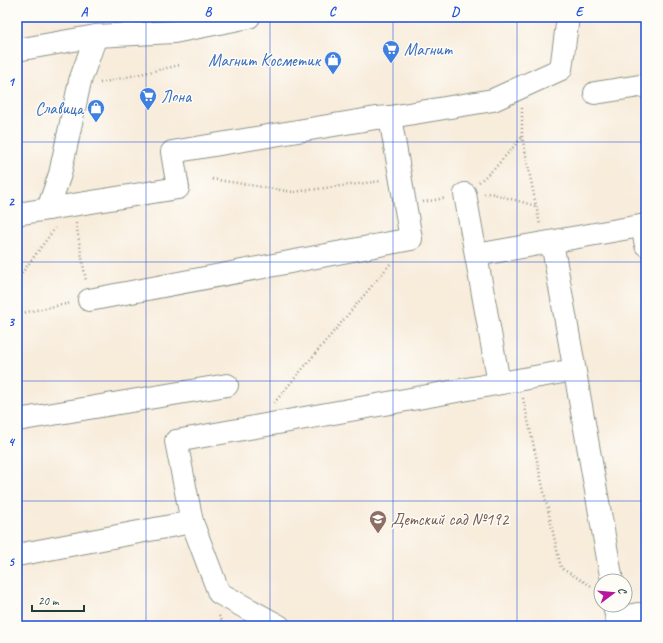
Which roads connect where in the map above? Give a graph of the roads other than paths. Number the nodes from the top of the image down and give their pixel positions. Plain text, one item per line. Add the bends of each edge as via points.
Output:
1 (249, 17) edge
2 (568, 17) edge
3 (96, 36) junction
4 (17, 50) edge
5 (646, 85) edge
6 (595, 93) dead end
7 (390, 117) junction
8 (465, 194) road end
9 (48, 209) junction
10 (17, 214) edge
11 (645, 232) edge
12 (547, 242) junction
13 (476, 255) junction
14 (89, 300) dead end
15 (574, 370) junction
16 (509, 382) junction
17 (227, 385) dead end
18 (17, 420) edge
19 (192, 522) junction
20 (17, 555) edge
21 (602, 573) edge
22 (279, 626) edge

1 - 3 street via 174,32
2 - 7 street via 561,69 493,100
3 - 4 street
3 - 9 street via 80,81 60,174
5 - 6 street
7 - 9 street via 172,152 178,188
7 - 14 street via 411,239
8 - 13 street
9 - 10 street
11 - 12 street
12 - 13 street
12 - 15 street
13 - 16 street
15 - 16 street
15 - 21 street
16 - 19 street via 176,441
17 - 18 street
19 - 20 street
19 - 22 street via 220,593

